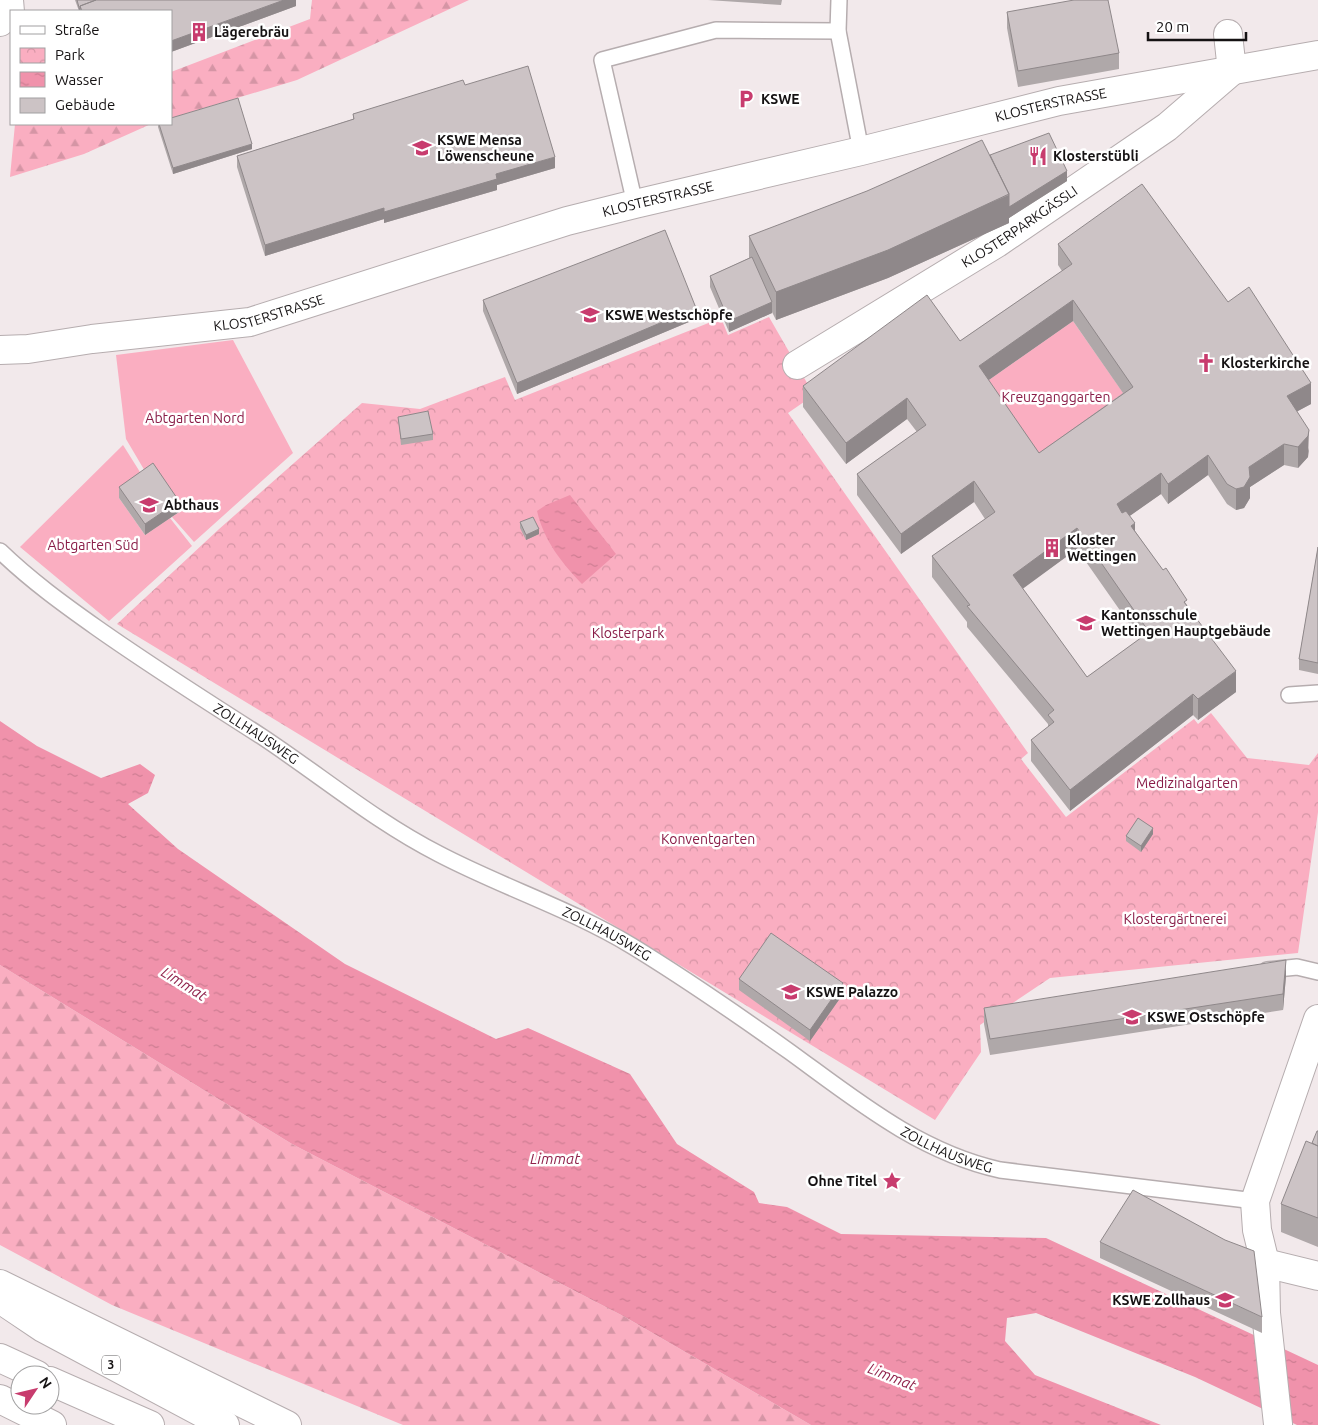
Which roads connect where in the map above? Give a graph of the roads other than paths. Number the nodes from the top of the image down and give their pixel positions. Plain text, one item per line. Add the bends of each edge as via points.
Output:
1 (839, 0) edge
2 (838, 31) junction
3 (1228, 34) dead end
4 (1318, 55) edge
5 (1232, 71) junction
6 (861, 151) junction
7 (634, 204) junction
8 (0, 350) edge
9 (798, 364) dead end
10 (0, 551) edge
11 (1318, 693) edge
12 (1289, 695) dead end
13 (1251, 972) edge
14 (1318, 972) edge
15 (1317, 1028) edge
16 (1256, 1201) junction
17 (1265, 1262) junction
18 (1318, 1276) edge
19 (0, 1284) edge
20 (0, 1299) edge
21 (0, 1358) edge
22 (15, 1365) edge
23 (60, 1385) edge
24 (0, 1399) edge
25 (1278, 1424) edge
26 (52, 1425) edge
27 (150, 1425) edge
28 (225, 1425) edge
29 (287, 1425) edge

1 - 2 lane
2 - 6 lane
2 - 7 lane via 716,30 602,60
3 - 5 main road
4 - 5 main road, KLOSTERSTRASSE
5 - 6 main road, KLOSTERSTRASSE via 1059,101
5 - 9 main road, KLOSTERPARKGÄSSLI via 1167,127 997,243
6 - 7 main road, KLOSTERSTRASSE
7 - 8 main road, KLOSTERSTRASSE via 567,221 250,322
10 - 16 lane, ZOLLHAUSWEG via 48,594 413,840 630,945 717,1000 876,1115 917,1140 960,1160 1000,1170
11 - 12 lane
13 - 14 lane via 1297,967
15 - 16 main road
16 - 17 main road via 1257,1230
17 - 18 main road
17 - 25 main road via 1267,1325
19 - 29 main road
20 - 28 main road, 3 via 51,1332
21 - 22 main road
23 - 27 main road
24 - 26 main road

